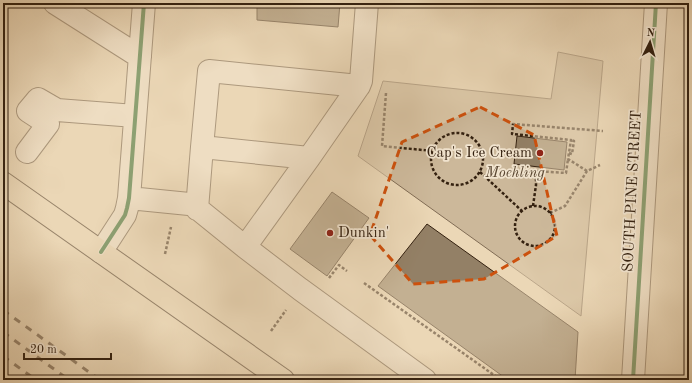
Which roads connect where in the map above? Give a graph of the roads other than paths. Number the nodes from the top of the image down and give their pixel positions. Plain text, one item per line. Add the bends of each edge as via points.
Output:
1 (55, 3) edge
2 (144, 3) edge
3 (367, 3) edge
4 (656, 3) edge
5 (140, 57) junction
6 (360, 83) junction
7 (135, 116) junction
8 (202, 147) junction
9 (27, 152) dead end
10 (310, 158) junction
11 (3, 183) edge
12 (129, 198) junction
13 (197, 209) junction
14 (245, 247) junction
15 (101, 252) junction
16 (283, 380) edge
17 (425, 380) edge
18 (634, 380) edge

1 - 5 street
2 - 5 street
3 - 6 street
4 - 18 street, SOUTH PINE STREET
5 - 7 street
6 - 8 street via 210,71
6 - 10 street
7 - 9 street via 52,117
7 - 12 street
8 - 10 street
8 - 13 street
10 - 14 street
11 - 15 main road
12 - 13 street via 188,204
12 - 15 street via 125,215
13 - 14 street
14 - 17 street
15 - 16 main road

